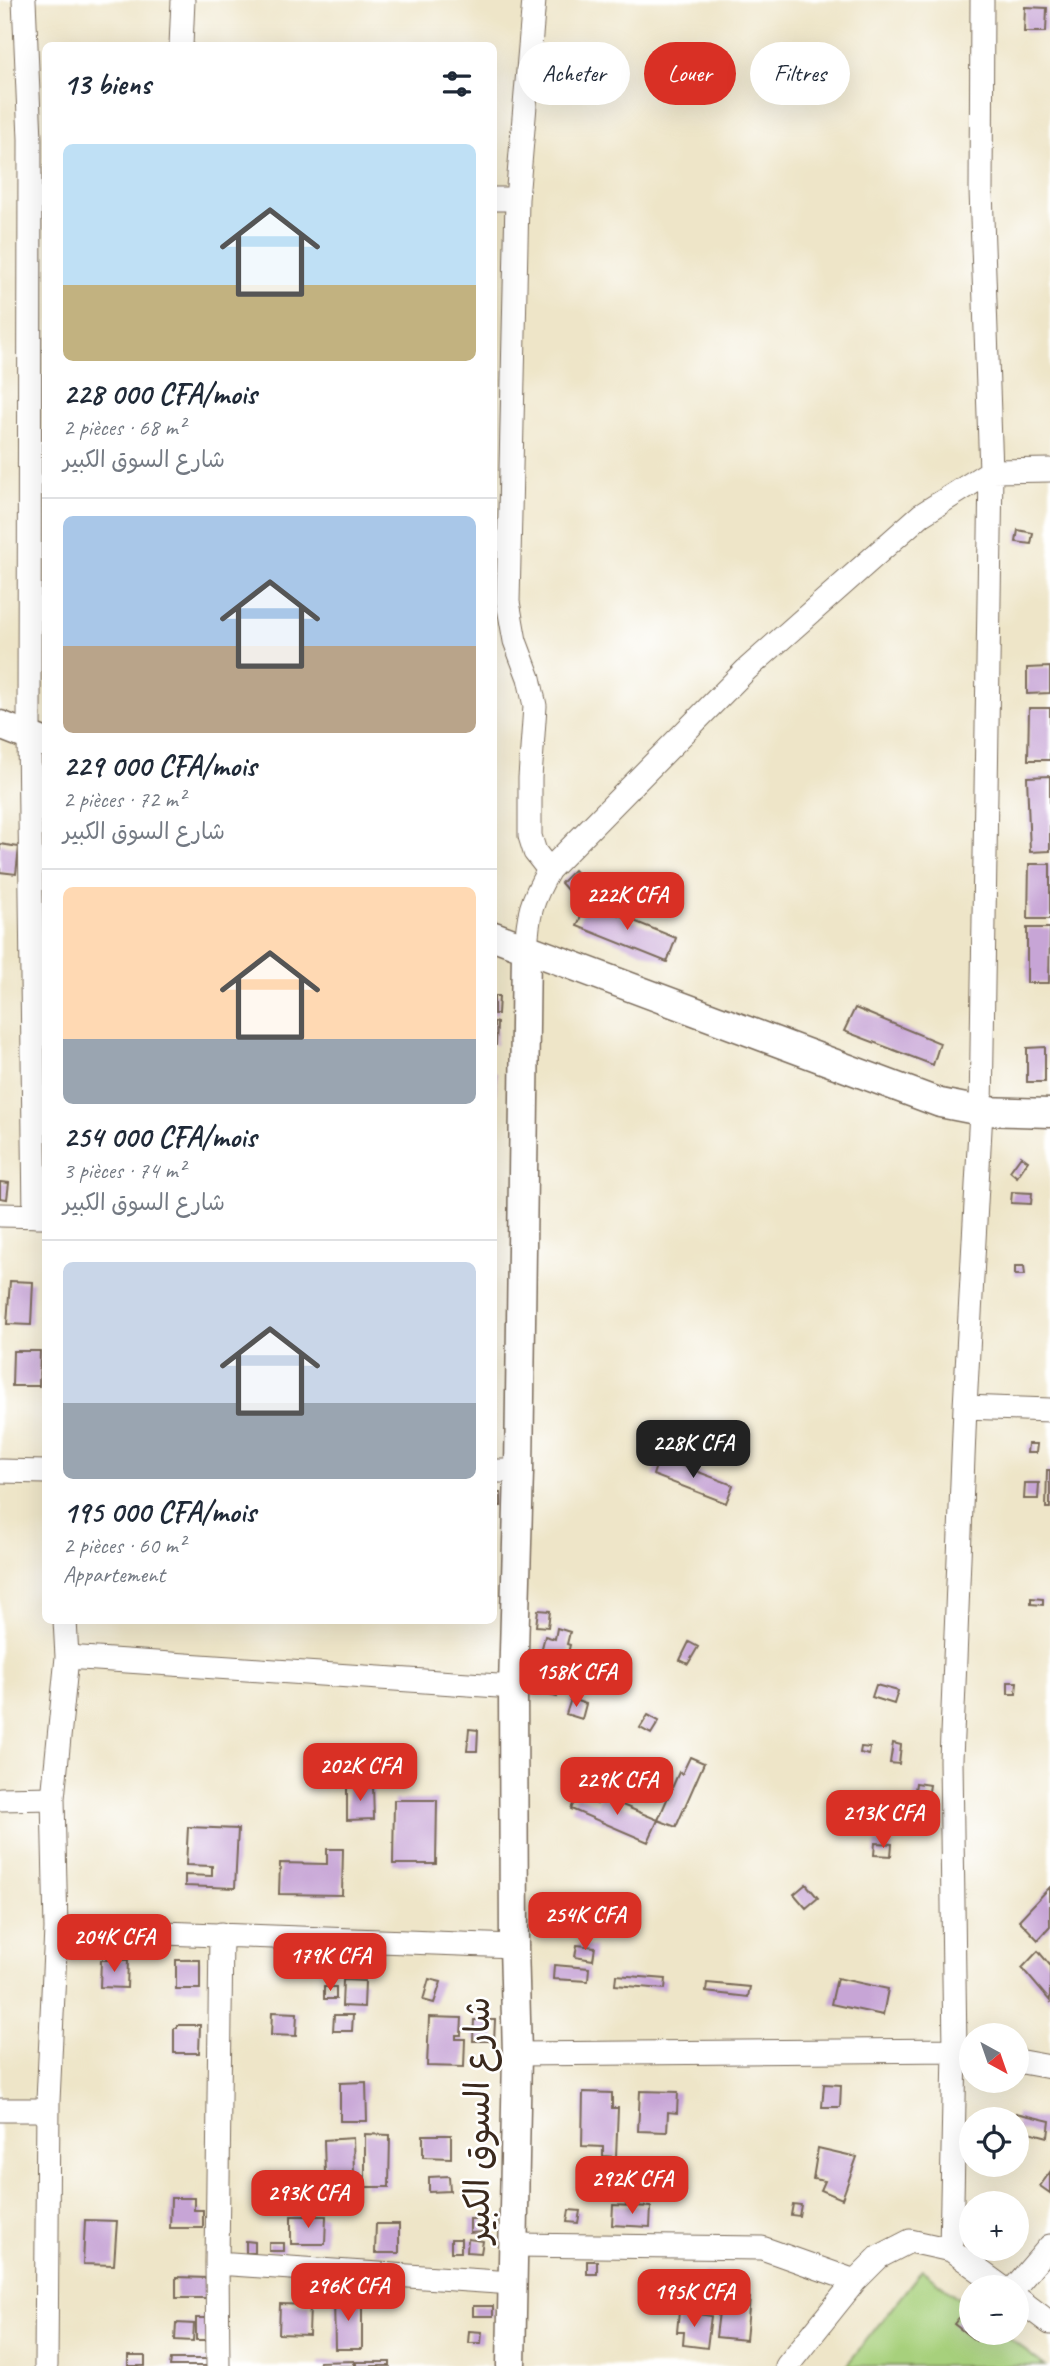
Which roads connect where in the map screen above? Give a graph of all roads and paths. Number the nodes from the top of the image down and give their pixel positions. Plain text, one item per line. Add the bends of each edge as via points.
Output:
1 (24, 0) edge
2 (183, 0) edge
3 (534, 0) edge
4 (982, 0) edge
5 (181, 42) edge
6 (38, 140) edge
7 (497, 199) edge
8 (517, 199) junction
9 (38, 261) edge
10 (1050, 470) edge
11 (991, 471) junction
12 (0, 725) edge
13 (37, 739) edge
14 (549, 870) junction
15 (497, 937) edge
16 (526, 950) junction
17 (981, 1111) junction
18 (1050, 1112) edge
19 (0, 1215) edge
20 (40, 1216) edge
21 (965, 1408) junction
22 (1050, 1410) edge
23 (0, 1471) edge
24 (506, 1471) edge
25 (42, 1472) edge
26 (65, 1624) edge
27 (67, 1657) junction
28 (513, 1688) junction
29 (53, 1798) junction
30 (0, 1799) edge
31 (56, 1929) junction
32 (221, 1934) junction
33 (514, 1946) junction
34 (962, 2023) edge
35 (959, 2051) edge
36 (517, 2054) junction
37 (1029, 2063) edge
38 (1050, 2067) edge
39 (960, 2093) edge
40 (0, 2110) edge
41 (48, 2110) junction
42 (514, 2245) junction
43 (1050, 2246) edge
44 (951, 2250) junction
45 (216, 2263) junction
46 (985, 2275) edge
47 (1025, 2275) edge
48 (855, 2281) junction
49 (512, 2283) junction
50 (1029, 2307) edge
51 (1050, 2323) edge
52 (46, 2366) edge
53 (218, 2366) edge
54 (511, 2366) edge
55 (787, 2366) edge

1 - 6 street
2 - 5 street
3 - 8 street
4 - 11 street via 981,190
6 - 9 street
7 - 8 street
8 - 14 street via 508,602 535,706 530,836
9 - 13 street
10 - 11 street
11 - 14 street via 921,515 746,670
11 - 17 street
12 - 13 street
13 - 20 street
14 - 16 street via 527,917
15 - 16 street
16 - 17 street via 872,1079 940,1103
16 - 24 street, شارع السوق الكبير
17 - 18 street
17 - 21 street
19 - 20 street
21 - 22 street
21 - 34 street via 951,1760
23 - 25 street
24 - 28 street, شارع السوق الكبير
26 - 27 street
27 - 28 street
27 - 29 street
28 - 33 street, شارع السوق الكبير
29 - 30 street
29 - 31 street
31 - 32 street
31 - 41 street
32 - 33 street
32 - 45 street
33 - 36 street, شارع السوق الكبير
35 - 36 street
36 - 42 street, شارع السوق الكبير
37 - 38 street
39 - 44 street
40 - 41 street
41 - 52 street
42 - 48 street via 762,2248
42 - 49 street, شارع السوق الكبير
43 - 47 street
44 - 46 street
44 - 48 street via 910,2241 879,2257
45 - 49 street
45 - 53 street
48 - 55 street
49 - 54 street, شارع السوق الكبير
50 - 51 street

